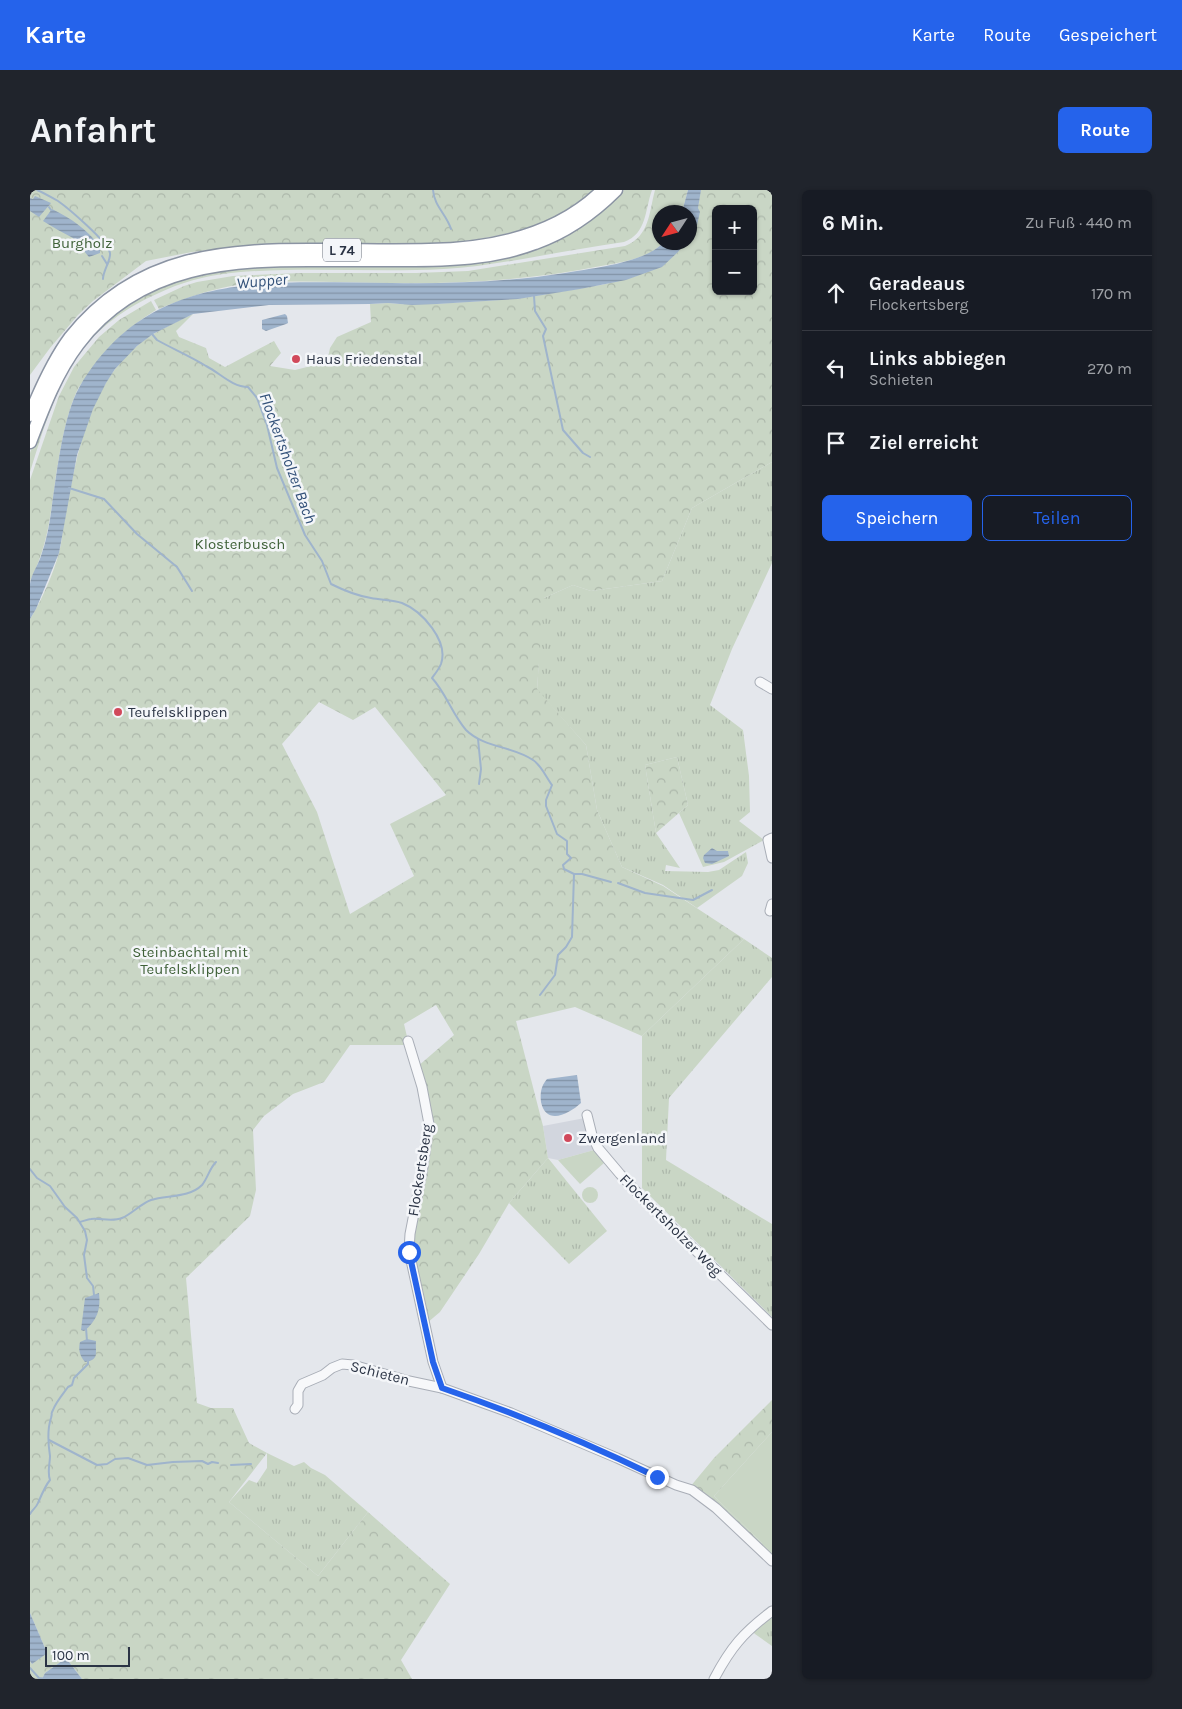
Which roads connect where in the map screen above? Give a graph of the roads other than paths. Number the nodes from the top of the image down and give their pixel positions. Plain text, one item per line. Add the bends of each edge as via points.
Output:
1 (603, 190) edge
2 (616, 190) edge
3 (30, 415) edge
4 (30, 442) edge
5 (760, 682) dead end
6 (772, 689) edge
7 (772, 838) edge
8 (772, 858) edge
9 (408, 1041) dead end
10 (587, 1115) dead end
11 (772, 1325) edge
12 (442, 1388) junction
13 (295, 1409) dead end
14 (772, 1561) edge
15 (772, 1610) edge
16 (714, 1679) edge

1 - 3 highway, L 74 via 546,228 484,246 442,250 253,251 210,256 158,270 117,294 85,321 57,358
2 - 4 highway, L 74 via 587,216 565,229 534,243 494,254 443,260 254,260 195,269 162,279 114,308 79,343 53,386
5 - 6 street
7 - 8 street via 768,840
9 - 12 street, Flockertsberg via 422,1086 429,1124 409,1252 433,1362
10 - 11 street, Flockertsholzer Weg via 598,1148 620,1174
12 - 13 street, Schieten via 342,1364 302,1384
12 - 14 street, Schieten via 510,1413 692,1490
15 - 16 street via 734,1645

